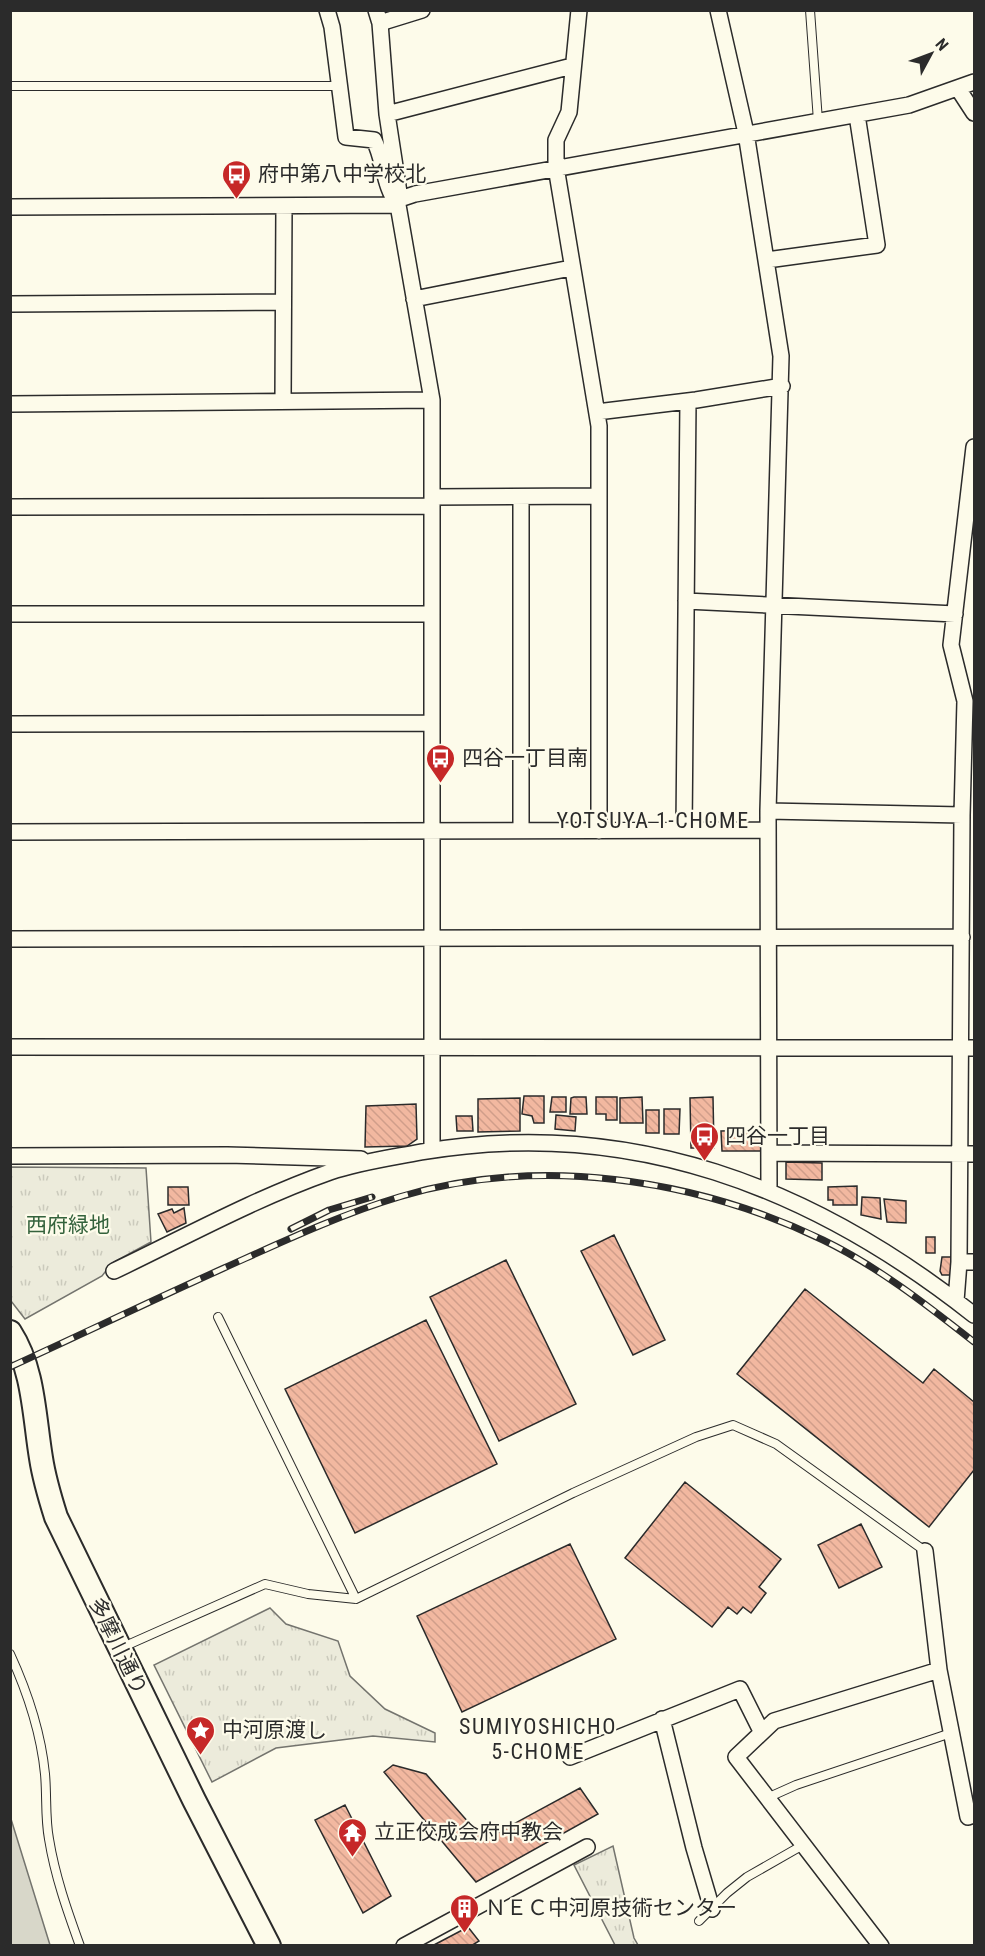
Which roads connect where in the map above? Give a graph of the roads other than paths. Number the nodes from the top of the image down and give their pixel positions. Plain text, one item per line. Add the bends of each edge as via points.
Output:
1 (327, 10) edge
2 (423, 10) edge
3 (579, 10) edge
4 (718, 10) edge
5 (810, 10) edge
6 (378, 17) edge
7 (572, 66) junction
8 (975, 82) edge
9 (10, 86) edge
10 (339, 86) junction
11 (959, 90) junction
12 (975, 113) edge
13 (387, 114) junction
14 (857, 115) junction
15 (818, 121) junction
16 (746, 133) junction
17 (556, 167) junction
18 (399, 202) junction
19 (284, 206) junction
20 (10, 207) edge
21 (767, 261) junction
22 (571, 268) junction
23 (414, 299) junction
24 (281, 302) junction
25 (10, 304) edge
26 (782, 386) junction
27 (432, 400) junction
28 (283, 401) junction
29 (688, 401) junction
30 (10, 404) edge
31 (597, 412) junction
32 (975, 447) edge
33 (599, 496) junction
34 (521, 497) junction
35 (432, 502) junction
36 (10, 507) edge
37 (686, 602) junction
38 (775, 604) junction
39 (10, 614) edge
40 (432, 614) junction
41 (955, 614) junction
42 (970, 700) edge
43 (432, 723) junction
44 (10, 724) edge
45 (768, 811) junction
46 (962, 815) junction
47 (521, 830) junction
48 (684, 830) junction
49 (768, 830) junction
50 (432, 831) junction
51 (599, 831) junction
52 (10, 832) edge
53 (962, 937) junction
54 (432, 938) junction
55 (10, 939) edge
56 (769, 939) junction
57 (768, 1046) junction
58 (10, 1047) edge
59 (433, 1047) junction
60 (968, 1048) edge
61 (432, 1150) junction
62 (769, 1153) junction
63 (967, 1154) edge
64 (10, 1156) edge
65 (376, 1159) junction
66 (769, 1191) junction
67 (967, 1262) edge
68 (114, 1272) dead end
69 (956, 1300) junction
70 (975, 1315) edge
71 (218, 1317) dead end
72 (10, 1332) edge
73 (925, 1551) joint
74 (356, 1599) junction
75 (120, 1648) junction
76 (10, 1654) edge
77 (939, 1670) junction
78 (662, 1719) junction
79 (761, 1731) junction
80 (951, 1733) junction
81 (570, 1757) dead end
82 (766, 1797) junction
83 (975, 1815) edge
84 (803, 1845) junction
85 (587, 1847) dead end
86 (712, 1909) junction
87 (699, 1922) dead end
88 (80, 1946) edge
89 (268, 1946) edge
90 (404, 1946) edge
91 (881, 1946) edge

1 - 10 street
2 - 6 street
3 - 7 street
4 - 16 street
5 - 15 lane
6 - 13 street
7 - 13 street
7 - 17 street via 569,111 556,140
8 - 11 street
9 - 10 lane
10 - 18 street via 346,137 374,140 388,192
11 - 12 street
11 - 14 street
13 - 18 street
14 - 15 street
14 - 21 street via 877,245
15 - 16 street
16 - 17 street
16 - 21 street
17 - 18 street via 415,194
17 - 22 street
18 - 19 street
18 - 23 street
19 - 20 street
19 - 24 street
21 - 26 street
22 - 23 street
22 - 31 street
23 - 27 street
24 - 25 street
24 - 28 street
26 - 29 street
26 - 38 street
27 - 28 street
27 - 35 street
28 - 30 street
29 - 31 street
29 - 37 street
31 - 33 street
32 - 41 street
33 - 34 street
33 - 51 street
34 - 35 street
34 - 47 street
35 - 36 street
35 - 40 street
37 - 38 street
37 - 48 street
38 - 41 street
38 - 45 street
39 - 40 street
40 - 43 street
41 - 42 street via 951,645
42 - 46 street
43 - 44 street
43 - 50 street
45 - 46 street
45 - 49 street
46 - 53 street
47 - 50 street
47 - 51 street
48 - 49 street
48 - 51 street
49 - 56 street
50 - 52 street
50 - 54 street
53 - 56 street
53 - 60 street
54 - 55 street
54 - 56 street
54 - 59 street
56 - 57 street
57 - 59 street
57 - 60 street
57 - 62 street
58 - 59 street
59 - 61 street
60 - 63 street
61 - 65 street
61 - 66 street via 494,1143 594,1146 695,1166
62 - 63 street
62 - 66 street
63 - 67 street
64 - 65 street
65 - 68 street via 290,1189
66 - 69 street via 858,1234 905,1262
67 - 69 street
69 - 70 street
71 - 74 lane
72 - 75 street, 多摩川通り via 18,1344 28,1378 42,1467 56,1517
73 - 74 lane via 777,1444 733,1425 696,1437 573,1493
73 - 77 street
74 - 75 lane via 265,1584
75 - 89 street, 多摩川通り
76 - 88 lane via 41,1748 48,1836 56,1876
77 - 79 street via 774,1721
77 - 80 street
78 - 79 street via 740,1689
78 - 81 street
78 - 86 street
79 - 82 street via 736,1757
80 - 82 lane
80 - 83 street via 968,1817
82 - 84 street
84 - 86 lane via 747,1877
84 - 91 street
85 - 90 street
86 - 87 lane

